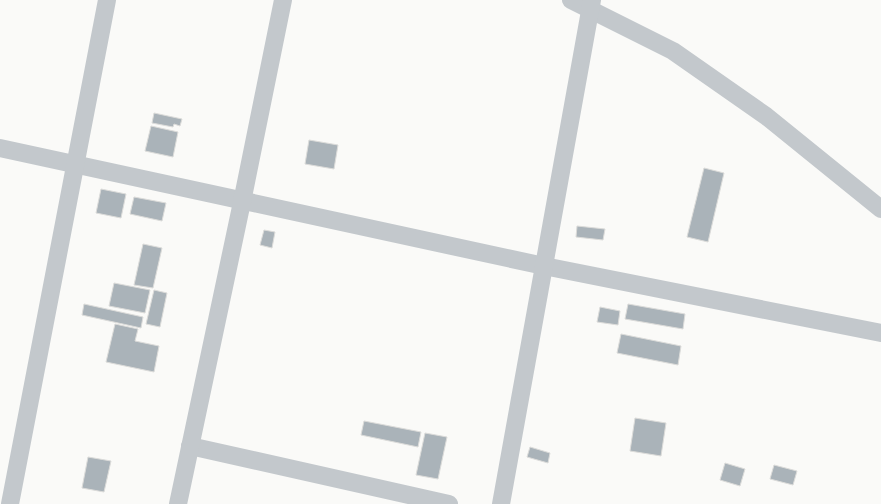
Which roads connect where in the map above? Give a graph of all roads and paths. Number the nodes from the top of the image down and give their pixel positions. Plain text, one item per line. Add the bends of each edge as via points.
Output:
1 (107, 0) edge
2 (283, 0) edge
3 (572, 0) edge
4 (591, 5) edge
5 (0, 148) edge
6 (74, 165) junction
7 (242, 202) junction
8 (881, 209) edge
9 (544, 266) junction
10 (881, 333) edge
11 (190, 446) junction
12 (10, 504) edge
13 (178, 504) edge
14 (448, 504) edge
15 (501, 504) edge

1 - 6 street
2 - 7 street
3 - 4 street
4 - 8 street via 673,52 766,116
4 - 9 street
5 - 6 street
6 - 7 street
6 - 12 street
7 - 9 street
7 - 11 street
9 - 10 street
9 - 15 street
11 - 13 street
11 - 14 street

